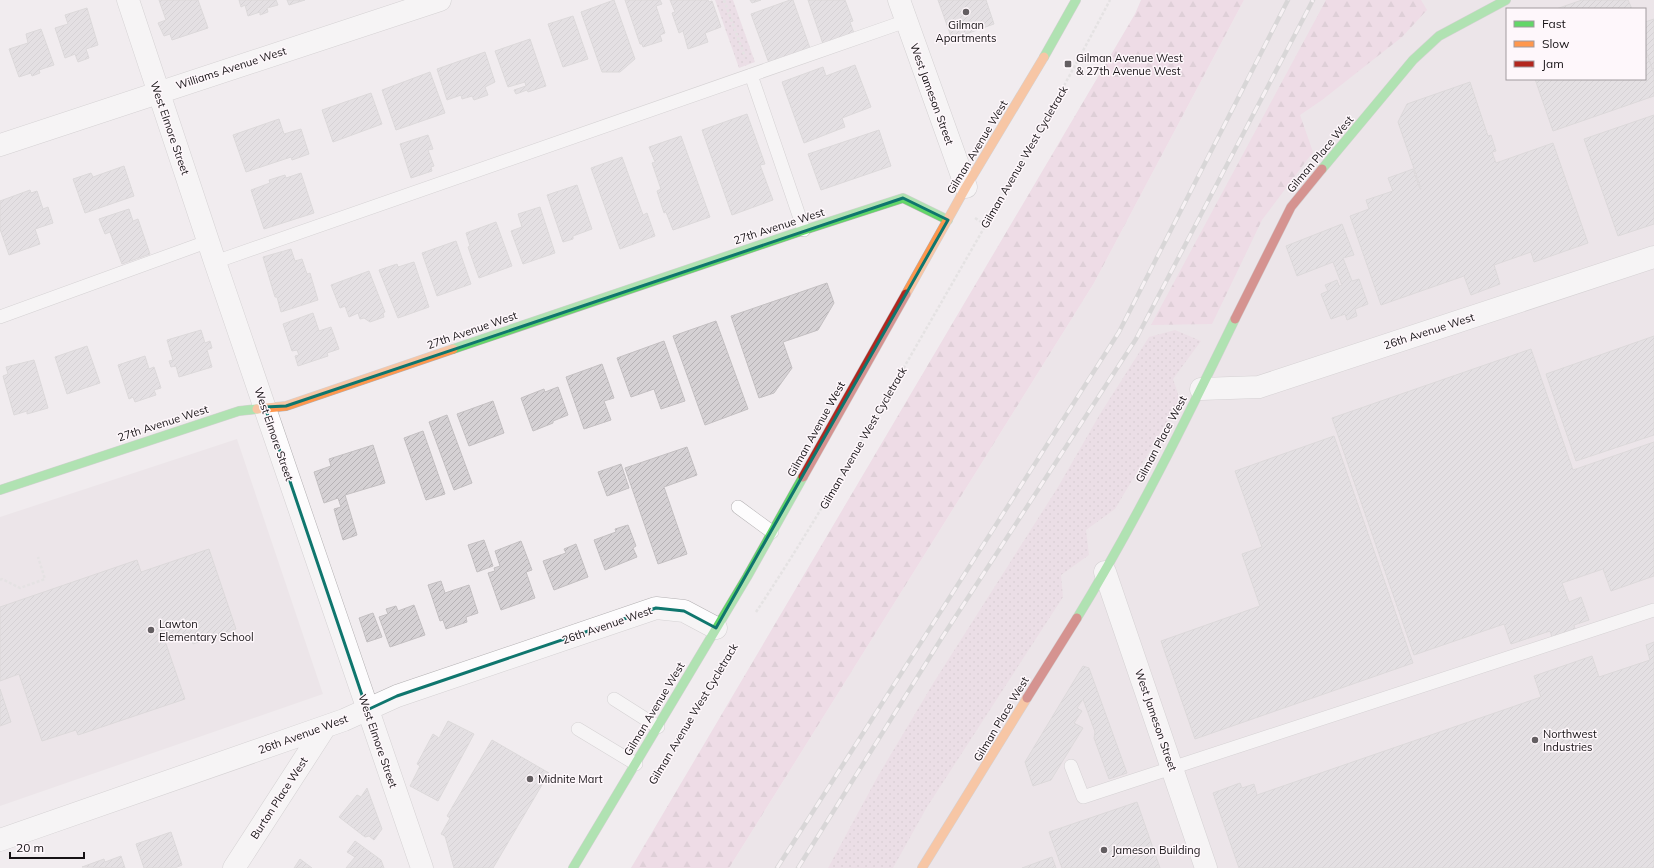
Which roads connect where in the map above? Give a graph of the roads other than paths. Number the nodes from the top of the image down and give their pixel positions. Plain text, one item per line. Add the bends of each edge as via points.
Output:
1 (128, 0) edge
2 (440, 0) edge
3 (899, 0) edge
4 (1076, 0) edge
5 (1506, 0) edge
6 (906, 21) junction
7 (751, 75) junction
8 (158, 92) junction
9 (0, 145) edge
10 (966, 187) junction
11 (948, 220) junction
12 (804, 230) junction
13 (209, 241) junction
14 (1654, 257) edge
15 (215, 262) junction
16 (0, 317) edge
17 (1201, 389) junction
18 (265, 407) junction
19 (0, 490) edge
20 (738, 507) dead end
21 (772, 532) junction
22 (1105, 572) junction
23 (1654, 610) edge
24 (716, 628) junction
25 (614, 699) dead end
26 (367, 710) junction
27 (324, 727) junction
28 (658, 727) junction
29 (578, 729) dead end
30 (636, 764) junction
31 (1071, 766) dead end
32 (1172, 767) junction
33 (0, 840) edge
34 (234, 868) edge
35 (422, 868) edge
36 (573, 868) edge
37 (922, 868) edge
38 (1206, 868) edge

1 - 8 street, West Elmore Street
2 - 8 street, Williams Avenue West
3 - 6 street, West Jameson Street
4 - 10 street, Gilman Avenue West via 1031,82
5 - 17 street, Gilman Place West via 1440,36 1413,60 1291,207
6 - 7 lane
6 - 10 street, West Jameson Street
7 - 12 lane
7 - 15 lane
8 - 9 street, Williams Avenue West
8 - 13 street, West Elmore Street
10 - 11 street, Gilman Avenue West
11 - 12 street, 27th Avenue West via 903,198
11 - 21 street, Gilman Avenue West
12 - 18 street, 27th Avenue West via 286,406
13 - 15 street, West Elmore Street
13 - 16 lane
14 - 17 street, 26th Avenue West via 1259,387
15 - 18 street, West Elmore Street
17 - 22 street, Gilman Place West
18 - 19 street, 27th Avenue West via 238,411
18 - 26 street, West Elmore Street
20 - 21 lane
21 - 24 street, Gilman Avenue West
22 - 32 street, West Jameson Street
22 - 37 street, Gilman Place West
23 - 32 lane
24 - 26 street, 26th Avenue West via 684,611 656,608 397,696
24 - 28 street, Gilman Avenue West
25 - 28 lane
26 - 27 street, 26th Avenue West
26 - 35 street, West Elmore Street
27 - 33 street, 26th Avenue West
27 - 34 street, Burton Place West
28 - 30 street, Gilman Avenue West
29 - 30 lane
30 - 36 street, Gilman Avenue West
31 - 32 lane via 1083,797
32 - 38 street, West Jameson Street

